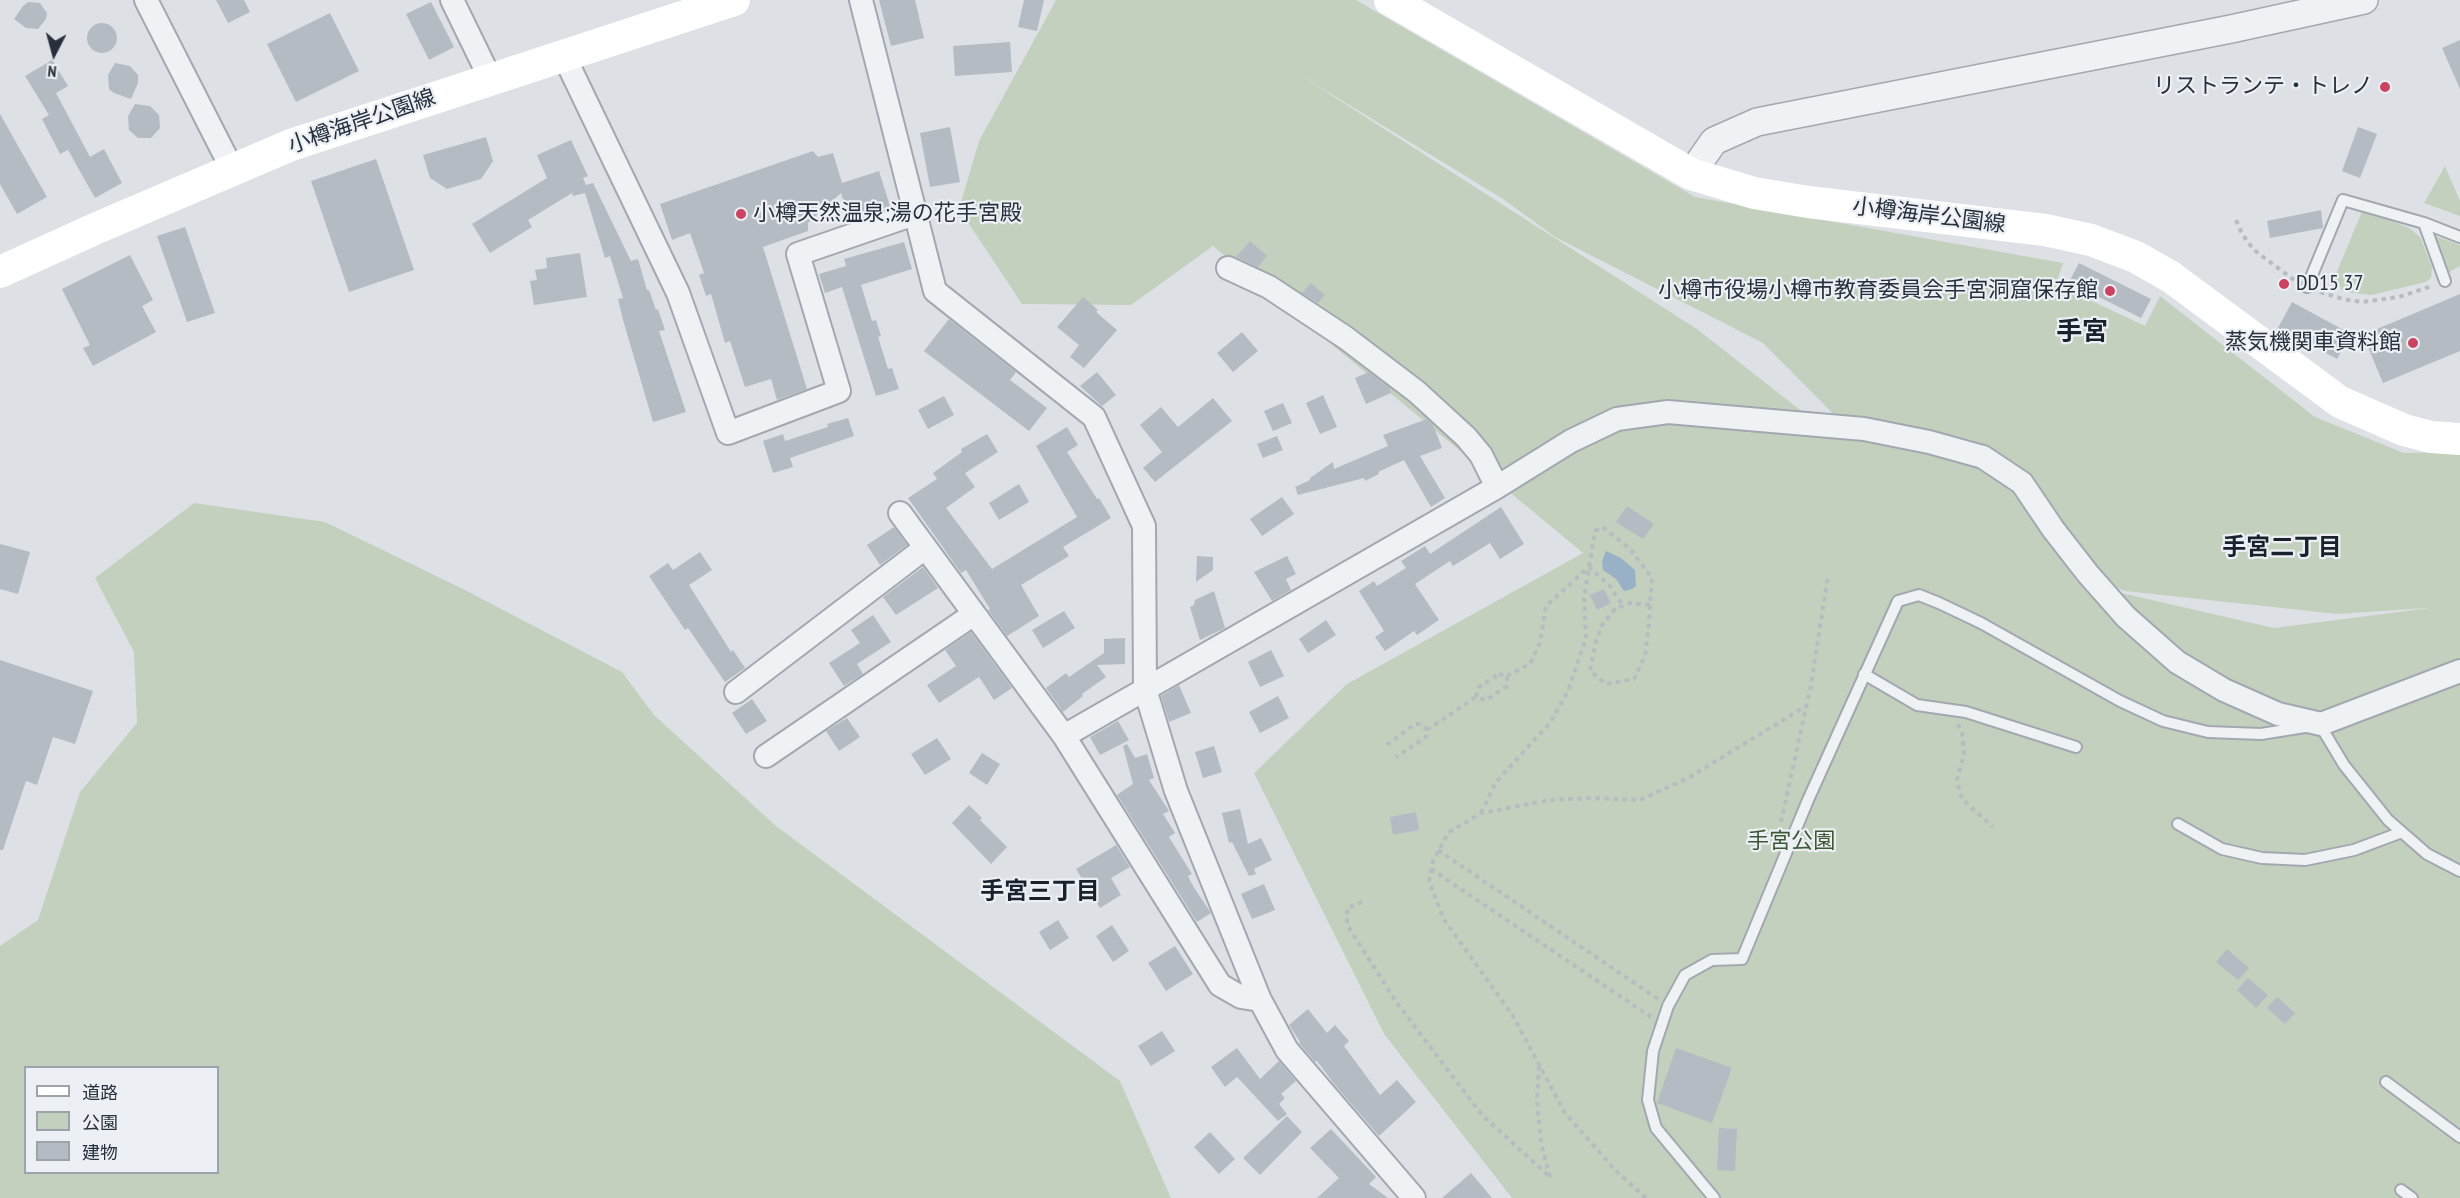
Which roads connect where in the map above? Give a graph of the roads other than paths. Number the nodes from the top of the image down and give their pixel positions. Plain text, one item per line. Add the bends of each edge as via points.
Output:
1 (146, 0) edge
2 (452, 0) edge
3 (734, 0) edge
4 (861, 0) edge
5 (1390, 0) edge
6 (2364, 0) edge
7 (564, 56) junction
8 (490, 78) junction
9 (232, 169) junction
10 (1691, 174) junction
11 (916, 213) junction
12 (2424, 223) junction
13 (2460, 237) edge
14 (1228, 268) dead end
15 (0, 272) edge
16 (2445, 281) road end
17 (2307, 287) road end
18 (2460, 439) edge
19 (1497, 487) junction
20 (900, 513) dead end
21 (926, 548) junction
22 (974, 614) junction
23 (2460, 671) edge
24 (1864, 674) junction
25 (1145, 689) junction
26 (736, 692) dead end
27 (2321, 724) junction
28 (1064, 736) junction
29 (2076, 747) dead end
30 (766, 756) dead end
31 (2178, 824) dead end
32 (2402, 832) junction
33 (2460, 871) edge
34 (1260, 1000) junction
35 (2386, 1082) dead end
36 (2460, 1137) edge
37 (2401, 1190) dead end
38 (1414, 1198) edge
39 (1714, 1198) edge
40 (2412, 1198) edge

1 - 9 street
2 - 8 street
3 - 7 main road, 小樽海岸公園線
4 - 11 street
5 - 10 main road, 小樽海岸公園線
6 - 10 street via 1757,122 1714,141
7 - 8 main road, 小樽海岸公園線
7 - 11 street via 678,293 728,433 839,392 798,254
8 - 9 main road, 小樽海岸公園線 via 291,145
9 - 15 main road, 小樽海岸公園線
10 - 18 main road, 小樽海岸公園線 via 1754,193 1808,202 2045,230 2091,240 2136,257 2171,277 2340,402 2404,430
11 - 25 street via 935,291 1094,417 1122,473 1144,526
12 - 13 lane
12 - 16 lane
12 - 17 lane via 2343,200
14 - 19 street via 1269,287 1417,392 1466,437 1481,455
19 - 25 street
19 - 27 street via 1570,441 1617,419 1668,412 1864,429 1983,457 2022,483 2088,574 2126,617 2177,662 2224,690 2278,714
20 - 21 street
21 - 22 street
21 - 26 street
22 - 28 street
22 - 30 street
23 - 27 street
24 - 27 lane via 1898,601 1919,595 1981,623 2163,721 2208,732 2261,734
24 - 29 lane via 1917,705 1966,712
24 - 39 lane via 1742,959 1712,960 1685,975 1668,1006 1653,1051 1648,1100 1656,1128
25 - 28 street
25 - 34 street via 1176,791
27 - 32 lane via 2344,765
28 - 34 street via 1220,985 1241,998
31 - 32 lane via 2222,849 2262,858 2305,860 2354,850
32 - 33 lane via 2427,854
34 - 38 street via 1287,1050
35 - 36 lane
37 - 40 lane

